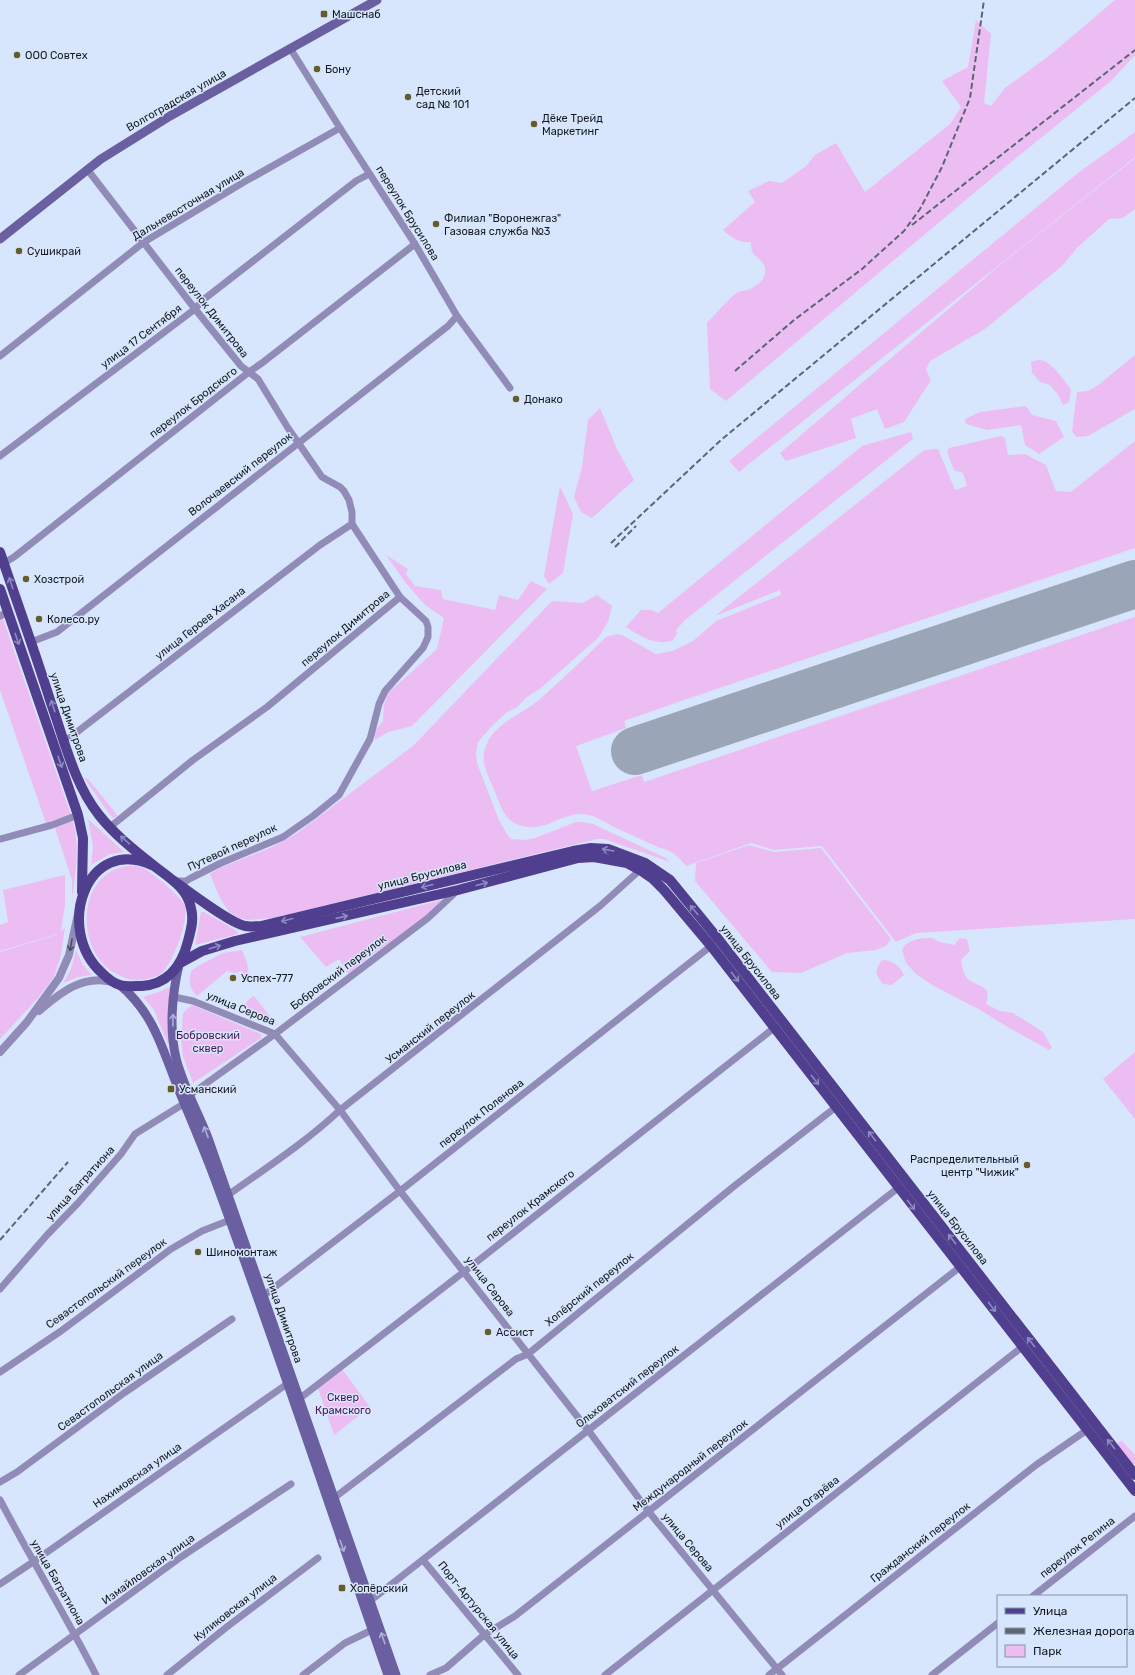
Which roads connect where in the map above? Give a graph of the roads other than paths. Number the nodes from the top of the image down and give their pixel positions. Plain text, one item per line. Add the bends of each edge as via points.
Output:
1 (377, 0) edge
2 (290, 48) junction
3 (340, 128) junction
4 (88, 169) junction
5 (369, 174) junction
6 (0, 239) edge
7 (144, 242) junction
8 (415, 244) junction
9 (195, 309) junction
10 (457, 316) junction
11 (0, 356) edge
12 (249, 372) junction
13 (510, 388) dead end
14 (298, 442) junction
15 (0, 456) edge
16 (352, 524) junction
17 (0, 552) edge
18 (4, 563) junction
19 (0, 589) edge
20 (400, 597) junction
21 (4, 614) edge
22 (31, 642) junction
23 (64, 742) junction
24 (78, 815) junction
25 (110, 827) junction
26 (0, 839) edge
27 (154, 866) junction
28 (640, 870) junction
29 (174, 881) junction
30 (458, 890) junction
31 (82, 897) junction
32 (80, 907) junction
33 (711, 946) junction
34 (179, 964) junction
35 (119, 984) junction
36 (174, 997) junction
37 (27, 1022) junction
38 (774, 1028) junction
39 (275, 1034) junction
40 (0, 1052) edge
41 (187, 1099) junction
42 (836, 1107) junction
43 (340, 1110) junction
44 (898, 1188) junction
45 (400, 1191) junction
46 (228, 1194) junction
47 (230, 1220) junction
48 (933, 1224) junction
49 (960, 1267) junction
50 (465, 1271) junction
51 (0, 1289) edge
52 (264, 1296) junction
53 (232, 1319) dead end
54 (1022, 1347) junction
55 (528, 1354) junction
56 (0, 1372) edge
57 (287, 1384) junction
58 (299, 1399) junction
59 (588, 1430) junction
60 (1087, 1430) junction
61 (1135, 1475) edge
62 (0, 1482) edge
63 (291, 1484) dead end
64 (1135, 1491) edge
65 (334, 1498) junction
66 (0, 1500) edge
67 (649, 1512) junction
68 (1135, 1516) edge
69 (318, 1558) dead end
70 (423, 1560) junction
71 (33, 1562) junction
72 (0, 1584) edge
73 (713, 1590) junction
74 (1034, 1595) edge
75 (370, 1601) junction
76 (997, 1624) edge
77 (372, 1630) junction
78 (76, 1634) junction
79 (484, 1635) junction
80 (777, 1669) junction
81 (19, 1675) edge
82 (96, 1675) edge
83 (167, 1675) edge
84 (303, 1675) edge
85 (388, 1675) edge
86 (396, 1675) edge
87 (430, 1675) edge
88 (518, 1675) edge
89 (605, 1675) edge
90 (769, 1675) edge
91 (782, 1675) edge
92 (932, 1675) edge

1 - 2 main road, Волгоградская улица
2 - 3 street, переулок Брусилова
2 - 4 main road, Волгоградская улица via 135,137
3 - 5 street, переулок Брусилова
3 - 7 street, Дальневосточная улица
4 - 6 main road, Волгоградская улица
4 - 7 street, переулок Димитрова
5 - 8 street, переулок Брусилова
5 - 9 street, улица 17 Сентября via 344,190 203,300
7 - 9 street, переулок Димитрова
7 - 11 street, Дальневосточная улица
8 - 10 street, переулок Брусилова
8 - 12 street, переулок Бродского
9 - 12 street, переулок Димитрова via 241,366
9 - 15 street, улица 17 Сентября
10 - 13 street, переулок Брусилова
10 - 14 street, Волочаевский переулок via 448,326
12 - 14 street, переулок Димитрова via 258,380
12 - 18 street, переулок Бродского via 14,558
14 - 16 street, переулок Димитрова via 322,477 344,491 352,512
14 - 22 street, Волочаевский переулок via 57,632
16 - 20 street, переулок Димитрова
16 - 23 street, улица Героев Хасана via 320,545
17 - 18 main road, улица Димитрова
22 -> 18 main road, улица Димитрова
19 - 21 main road, улица Димитрова
20 - 25 street, переулок Димитрова via 267,707 193,760
20 - 29 street, Путевой переулок via 426,621 428,637 423,648 386,691 379,704 370,739 339,794 283,837 186,881
21 -> 24 main road, улица Димитрова
23 -> 22 main road, улица Димитрова
23 - 25 main road, улица Димитрова via 86,795 99,816
24 - 26 street
24 - 31 main road, улица Димитрова via 83,838
27 -> 25 main road, улица Димитрова
27 - 29 main road, улица Димитрова
27 - 31 main road, улица Димитрова via 135,859 115,862 94,875
30 -> 28 main road, улица Брусилова via 578,858 603,857
28 - 33 main road, улица Брусилова via 664,890
28 - 43 street, Усманский переулок via 600,906
29 - 34 main road, улица Димитрова via 186,894 192,914 188,944
48 -> 29 main road, улица Брусилова via 719,940 670,880 645,863 608,849 572,851 261,926 245,926 239,923
34 -> 30 main road, улица Брусилова via 202,951 235,941
30 - 39 street, Бобровский переулок via 428,918
31 - 32 main road, улица Димитрова
32 - 35 main road, улица Димитрова via 79,930 86,951 93,964
32 -> 37 street via 66,965
33 -> 38 main road, улица Брусилова
33 - 45 street, переулок Поленова
34 - 35 main road, улица Димитрова via 169,976 155,984
34 - 36 main road, улица Димитрова
35 - 37 street via 98,980 73,986 58,995
35 - 41 main road, улица Димитрова via 134,997 148,1016
36 - 39 street, улица Серова via 193,1001
41 -> 36 main road, улица Димитрова via 173,1040
37 - 40 street
38 -> 42 main road, улица Брусилова
38 - 50 street, переулок Крамского
39 - 41 street, Бобровский переулок
39 - 43 street, улица Серова
46 -> 41 main road, улица Димитрова via 208,1138
41 - 47 main road, улица Димитрова
41 - 51 street, улица Багратиона via 135,1134 121,1154
42 - 44 main road, улица Брусилова
42 - 55 street, Хопёрский переулок via 732,1187
43 - 45 street, улица Серова
43 - 46 street, Усманский переулок via 286,1154
44 -> 48 main road, улица Брусилова
44 - 59 street, Ольховатский переулок
45 - 50 street, улица Серова
45 - 52 street, переулок Поленова
46 - 52 main road, улица Димитрова
47 - 56 street, Севастопольский переулок via 202,1231 171,1249
47 - 57 main road, улица Димитрова
48 - 49 main road, улица Брусилова
61 -> 48 main road, улица Брусилова
49 -> 54 main road, улица Брусилова
49 - 67 street, Международный переулок
50 - 55 street, улица Серова
50 - 58 street, переулок Крамского
52 - 58 main road, улица Димитрова
53 - 62 street, Севастопольская улица
54 - 60 main road, улица Брусилова
54 - 73 street, улица Огарёва
55 - 59 street, улица Серова
55 - 65 street, Хопёрский переулок via 516,1359
57 - 71 street, Нахимовская улица
57 -> 77 main road, улица Димитрова
58 - 65 main road, улица Димитрова
59 - 67 street, улица Серова
59 - 70 street, Ольховатский переулок
60 - 64 main road, улица Брусилова
60 - 80 street, Гражданский переулок via 1036,1465
63 - 78 street, Измайловская улица via 181,1557
65 - 75 main road, улица Димитрова
66 - 71 street, улица Багратиона
67 - 73 street, улица Серова
67 - 79 street, Международный переулок via 515,1616
68 - 74 street, переулок Репина
69 - 83 street, Куликовская улица
70 - 75 street, Ольховатский переулок
70 - 79 street, Порт-Артурская улица
71 - 72 street, Нахимовская улица
71 - 78 street, улица Багратиона
73 - 80 street, улица Серова
73 - 89 street, улица Огарёва
86 -> 75 main road, улица Димитрова
76 - 92 street
77 - 84 street via 345,1643
77 - 85 main road, улица Димитрова
78 - 81 street, Измайловская улица
78 - 82 street, улица Багратиона
79 - 87 street, Международный переулок via 446,1668
79 - 88 street, Порт-Артурская улица
80 - 90 street, Гражданский переулок
80 - 91 street, улица Серова

